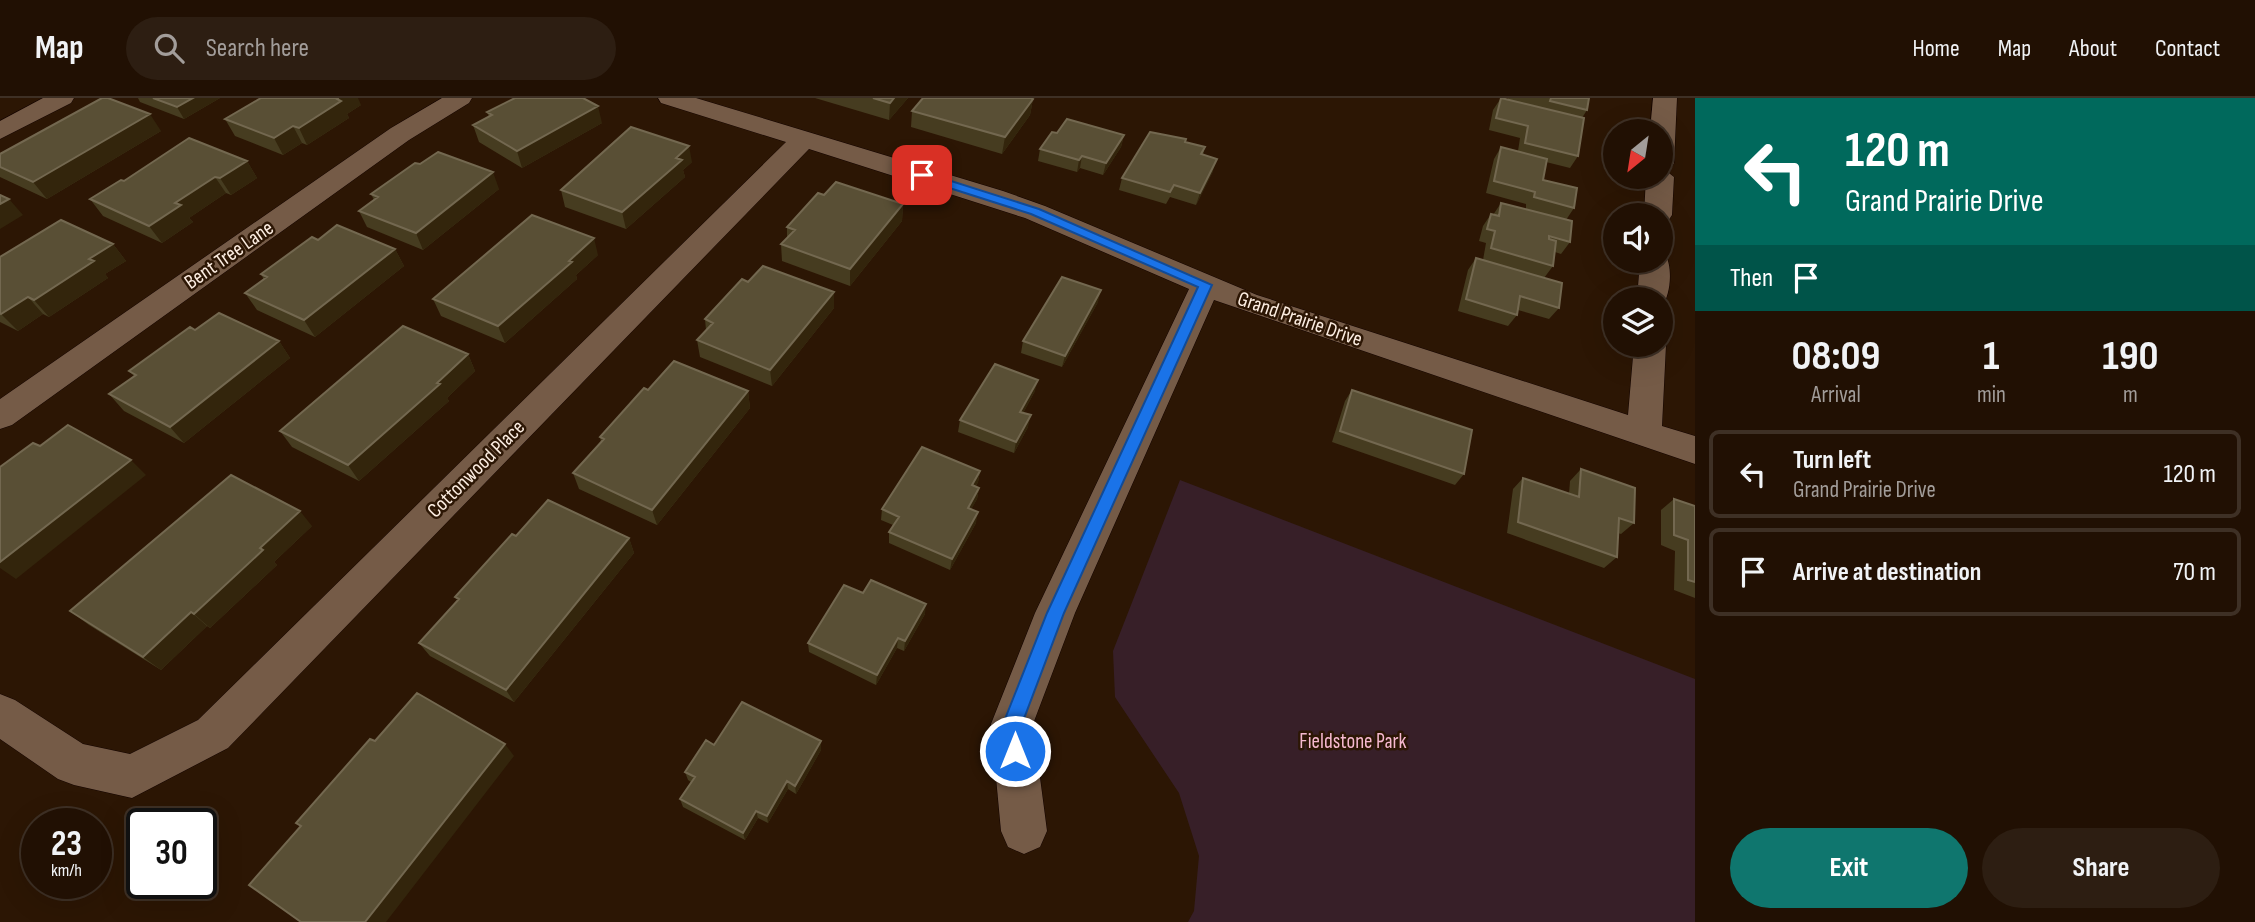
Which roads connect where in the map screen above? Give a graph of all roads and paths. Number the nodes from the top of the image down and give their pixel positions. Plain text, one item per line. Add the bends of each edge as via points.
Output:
1 (62, 98) edge
2 (460, 98) edge
3 (670, 98) edge
4 (1665, 98) edge
5 (1664, 119) edge
6 (0, 131) edge
7 (804, 139) junction
8 (1206, 285) junction
9 (1649, 357) edge
10 (0, 416) edge
11 (1644, 434) junction
12 (1695, 450) edge
13 (0, 714) edge
14 (132, 776) joint
15 (1024, 831) dead end

1 - 6 street
2 - 10 street, Bent Tree Lane via 400,134
3 - 7 street, Grand Prairie Drive
4 - 5 street
7 - 8 street, Grand Prairie Drive via 1025,208
7 - 14 street, Cottonwood Place via 213,734
8 - 11 street, Grand Prairie Drive
8 - 15 street via 1055,613 1012,724
9 - 11 street
11 - 12 street, Grand Prairie Drive
13 - 14 street via 74,764

